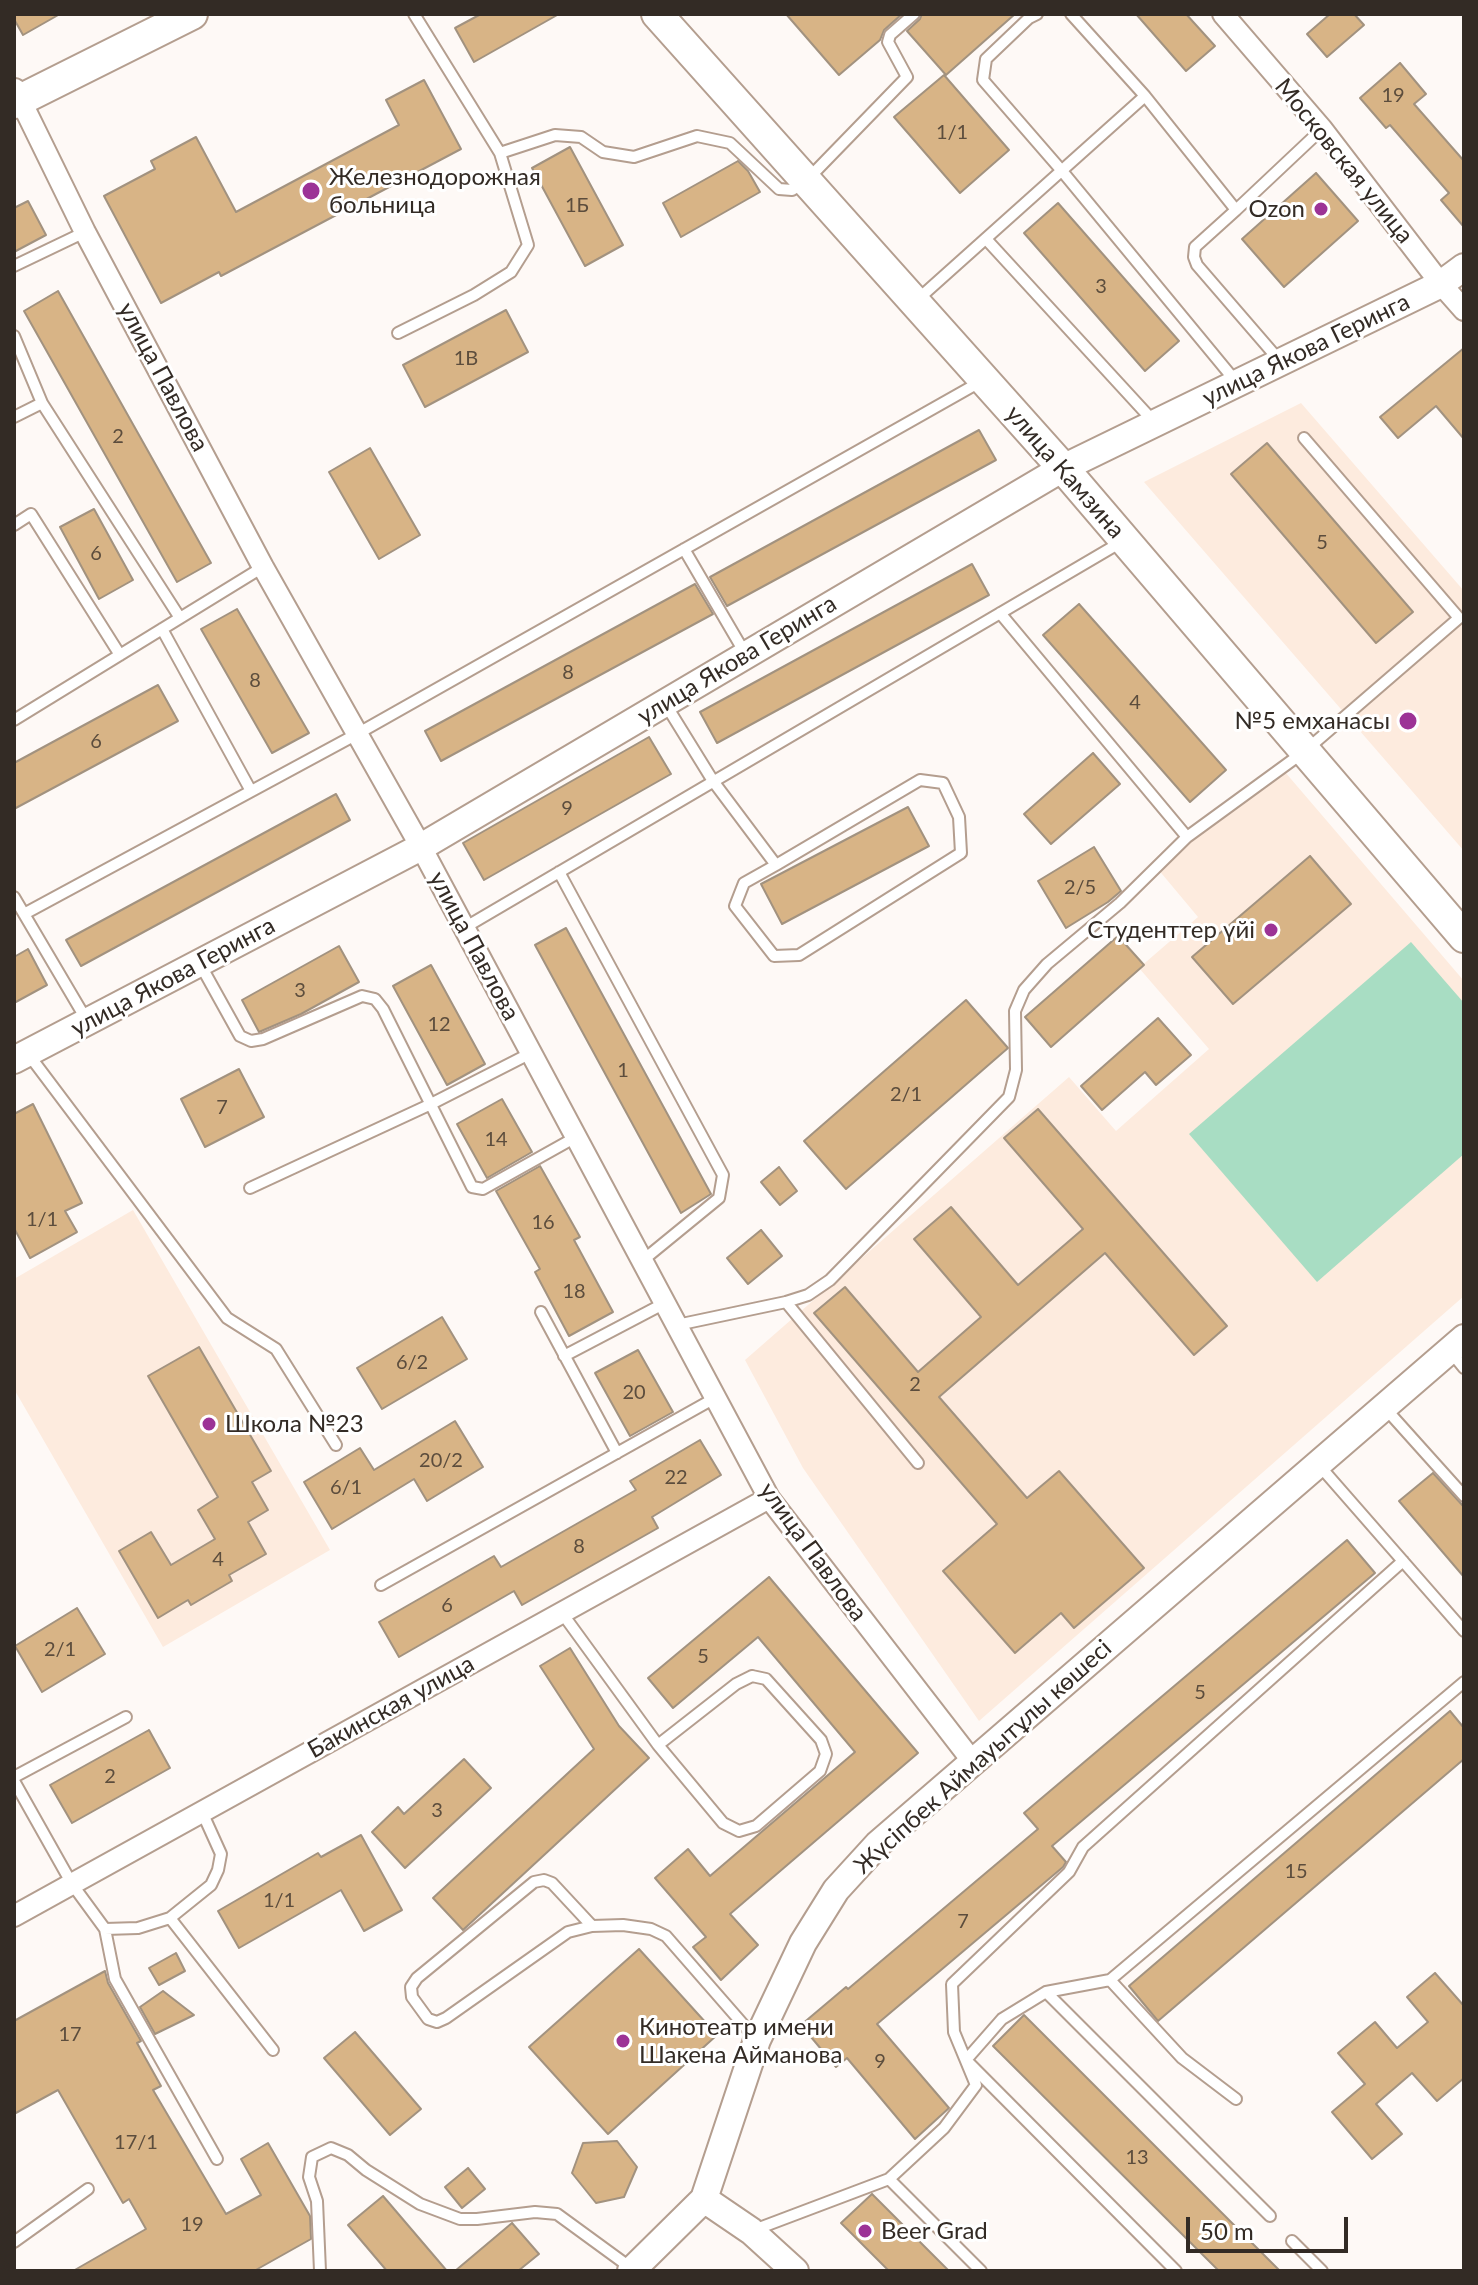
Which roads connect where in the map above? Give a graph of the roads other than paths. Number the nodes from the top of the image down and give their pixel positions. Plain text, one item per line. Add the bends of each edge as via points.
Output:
1 (192, 14) edge
2 (414, 14) edge
3 (657, 14) edge
4 (914, 14) edge
5 (1037, 14) edge
6 (1071, 14) edge
7 (1223, 14) edge
8 (1145, 96) junction
9 (16, 97) edge
10 (1322, 129) junction
11 (500, 153) junction
12 (1062, 171) junction
13 (806, 181) junction
14 (1236, 210) junction
15 (85, 232) junction
16 (986, 239) junction
17 (14, 266) edge
18 (1464, 267) edge
19 (1441, 284) junction
20 (915, 302) junction
21 (1464, 310) edge
22 (398, 333) dead end
23 (14, 336) edge
24 (1281, 362) junction
25 (984, 380) junction
26 (1237, 383) junction
27 (42, 403) junction
28 (14, 417) edge
29 (1155, 423) junction
30 (1304, 438) dead end
31 (1063, 468) junction
32 (14, 525) edge
33 (1124, 540) junction
34 (684, 549) junction
35 (263, 567) junction
36 (1000, 613) junction
37 (180, 618) junction
38 (1461, 619) edge
39 (162, 629) junction
40 (120, 655) junction
41 (746, 655) junction
42 (664, 703) junction
43 (14, 720) edge
44 (357, 734) junction
45 (1305, 751) junction
46 (713, 781) junction
47 (251, 791) junction
48 (1187, 837) junction
49 (421, 847) junction
50 (776, 865) junction
51 (559, 872) junction
52 (14, 897) edge
53 (24, 914) junction
54 (464, 928) junction
55 (1464, 937) edge
56 (199, 963) junction
57 (88, 1022) junction
58 (531, 1053) junction
59 (21, 1057) edge
60 (429, 1105) junction
61 (576, 1137) junction
62 (250, 1188) dead end
63 (642, 1261) junction
64 (786, 1302) junction
65 (665, 1303) junction
66 (541, 1312) dead end
67 (677, 1325) junction
68 (1459, 1352) edge
69 (564, 1356) junction
70 (715, 1398) junction
71 (1384, 1407) junction
72 (336, 1445) dead end
73 (617, 1453) junction
74 (918, 1463) dead end
75 (1318, 1464) junction
76 (1464, 1496) edge
77 (769, 1498) junction
78 (1403, 1561) junction
79 (381, 1585) dead end
80 (562, 1613) junction
81 (1464, 1631) edge
82 (1464, 1682) edge
83 (126, 1717) dead end
84 (658, 1745) junction
85 (973, 1762) junction
86 (14, 1779) edge
87 (202, 1812) junction
88 (72, 1884) junction
89 (14, 1916) edge
90 (170, 1918) junction
91 (592, 1926) junction
92 (105, 1929) junction
93 (1110, 1980) junction
94 (1046, 1992) junction
95 (757, 2040) junction
96 (273, 2050) dead end
97 (966, 2060) junction
98 (1236, 2099) dead end
99 (217, 2159) dead end
100 (889, 2179) junction
101 (88, 2189) dead end
102 (704, 2199) junction
103 (1270, 2216) dead end
104 (751, 2231) junction
105 (1292, 2241) dead end
106 (14, 2242) edge
107 (632, 2270) edge
108 (320, 2271) edge
109 (795, 2271) edge
110 (981, 2271) edge
111 (1176, 2271) edge
112 (1322, 2271) edge

1 - 9 main road
2 - 11 lane
3 - 13 main road, улица Камзина
4 - 13 lane via 888,42 907,77
5 - 12 lane via 986,59 983,80
6 - 8 lane
7 - 10 street, Московская улица
8 - 12 lane
8 - 14 lane
9 - 15 street, улица Павлова
10 - 14 lane
10 - 19 street, Московская улица
11 - 13 lane via 555,135 581,137 603,152 634,157 697,136 730,143 779,189 792,190
11 - 22 lane via 528,245 511,272
12 - 16 lane
12 - 26 lane
13 - 20 main road, улица Камзина
14 - 24 lane via 1195,247 1194,257
15 - 17 lane
15 - 35 street, улица Павлова
16 - 20 lane
16 - 29 lane
18 - 19 street, улица Якова Геринга
19 - 21 street, Московская улица
19 - 24 street, улица Якова Геринга
20 - 25 main road, улица Камзина
23 - 27 lane
24 - 26 street, улица Якова Геринга
25 - 31 main road, улица Камзина
25 - 34 lane
26 - 29 street, улица Якова Геринга
27 - 28 lane
27 - 37 lane
29 - 31 street, улица Якова Геринга
30 - 38 lane
31 - 33 main road, улица Камзина
31 - 41 street, улица Якова Геринга
32 - 40 lane via 31,514
33 - 36 lane
33 - 45 main road, улица Камзина
34 - 41 lane
34 - 44 lane
35 - 37 lane
35 - 44 street, улица Павлова
36 - 46 lane
36 - 48 lane
37 - 39 lane
38 - 45 lane
39 - 40 lane
39 - 47 lane
40 - 43 lane
41 - 42 street, улица Якова Геринга
42 - 46 lane
42 - 49 street, улица Якова Геринга
44 - 47 lane
44 - 49 street, улица Павлова
45 - 48 lane
45 - 55 main road, улица Камзина
46 - 50 lane
46 - 51 lane
47 - 53 lane
48 - 64 lane via 1024,990 1015,1011 1016,1070 1009,1097 830,1280
49 - 54 street, улица Павлова
49 - 56 street, улица Якова Геринга
50 - 50 lane via 744,883 735,906 774,956 799,955 961,853 959,817 943,783 920,780
51 - 54 lane
51 - 63 lane via 723,1175 719,1198
52 - 53 lane
53 - 57 lane
54 - 58 street, улица Павлова
56 - 57 street, улица Якова Геринга
56 - 60 lane via 240,1036 251,1041 362,996 375,999
57 - 59 street, улица Якова Геринга
58 - 60 lane
58 - 61 street, улица Павлова
59 - 72 lane via 227,1318 276,1349
60 - 61 lane via 472,1187 483,1189
60 - 62 lane
61 - 63 street, улица Павлова
63 - 65 street, улица Павлова
64 - 67 lane
64 - 74 lane
65 - 67 street, улица Павлова
65 - 69 lane
66 - 69 lane
67 - 70 street, улица Павлова
68 - 71 street, Жүсіпбек Аймауытұлы көшесі
69 - 73 lane
70 - 73 lane
70 - 77 street, улица Павлова
71 - 75 street, Жүсіпбек Аймауытұлы көшесі
71 - 76 lane
73 - 79 lane
75 - 78 lane
75 - 85 street, Жүсіпбек Аймауытұлы көшесі
77 - 80 street, Бакинская улица
77 - 85 street, улица Павлова
78 - 81 lane
78 - 97 lane via 1083,1847 1069,1872 952,1984 954,2032
80 - 84 lane
80 - 87 street, Бакинская улица
82 - 93 lane
83 - 86 lane
84 - 84 lane via 723,1823 739,1831 756,1826 820,1771 826,1754 821,1740 766,1679 752,1676
85 - 95 street, Жүсіпбек Аймауытұлы көшесі via 878,1844 836,1890 803,1943
86 - 88 lane
87 - 88 street, Бакинская улица
87 - 90 lane via 221,1854 218,1870 211,1885
88 - 89 street, Бакинская улица
88 - 92 lane
90 - 92 lane via 138,1928
90 - 96 lane
91 - 91 lane via 568,1932 437,2022 428,2019 412,1997 417,1978 534,1882 552,1883
91 - 95 lane via 623,1925 666,1936
92 - 99 lane via 115,1979
93 - 94 lane
93 - 98 lane via 1182,2058
94 - 97 lane via 1002,2019
94 - 103 lane
95 - 102 street, Жүсіпбек Аймауытұлы көшесі
97 - 100 lane via 976,2085 944,2128
97 - 111 lane
100 - 104 lane
100 - 110 lane
101 - 106 lane
102 - 104 street
102 - 107 street, Жүсіпбек Аймауытұлы көшесі
104 - 109 street
105 - 112 lane
107 - 108 lane via 557,2214 460,2219 420,2204 331,2148 312,2157 309,2177 317,2201

